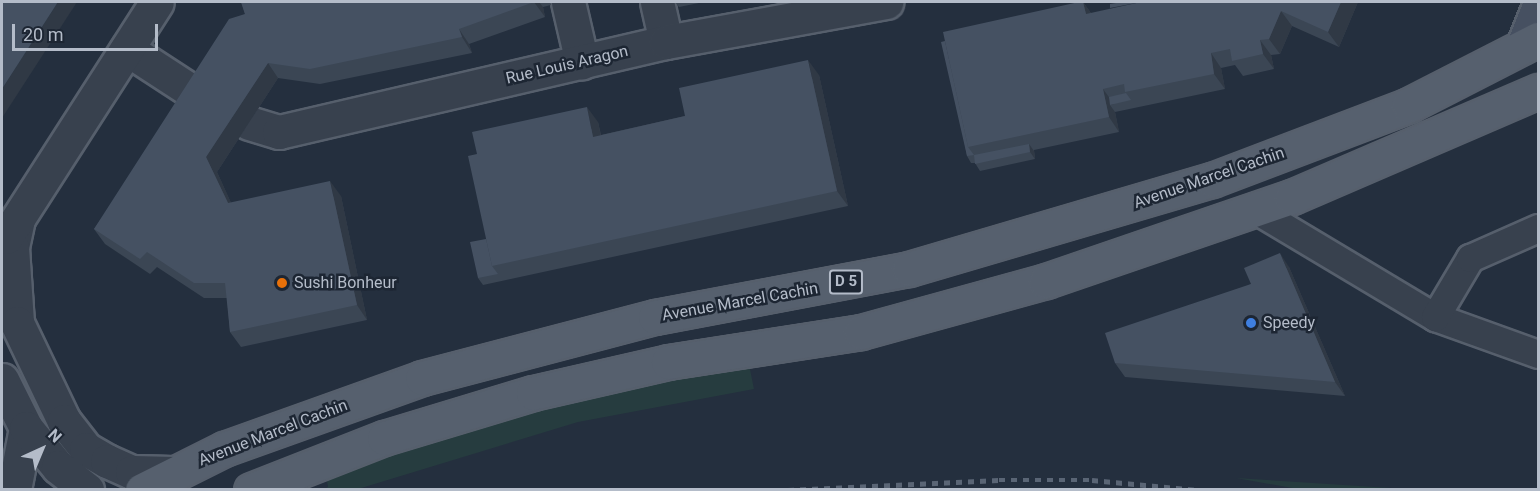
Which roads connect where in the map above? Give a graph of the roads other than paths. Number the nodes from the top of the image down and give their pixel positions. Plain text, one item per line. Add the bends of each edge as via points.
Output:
1 (157, 2) edge
2 (568, 2) edge
3 (657, 2) edge
4 (886, 2) edge
5 (1539, 8) edge
6 (666, 42) junction
7 (1531, 42) edge
8 (127, 49) junction
9 (582, 62) junction
10 (1539, 91) edge
11 (199, 96) edge
12 (249, 123) dead end
13 (1256, 210) junction
14 (1539, 228) edge
15 (10, 231) edge
16 (1435, 317) junction
17 (1539, 354) edge
18 (2, 380) edge
19 (26, 428) junction
20 (173, 473) junction
21 (14, 489) edge
22 (87, 489) edge
23 (142, 489) edge
24 (251, 489) edge

1 - 8 street
2 - 9 street
3 - 6 street
4 - 6 street, Rue Louis Aragon
5 - 7 street
6 - 9 street, Rue Louis Aragon
7 - 20 main road, Avenue Marcel Cachin / D 5 via 1408,105 1212,180 909,269 655,317 464,366 303,418
8 - 11 street
8 - 15 street
9 - 12 street, Rue Louis Aragon via 279,132
10 - 13 main road via 1464,127
13 - 16 lane
13 - 24 main road via 1046,281 861,332 668,362 533,393 384,438
14 - 16 lane via 1470,258
15 - 20 street via 17,323 64,421 86,449 107,461 132,472
16 - 17 lane
18 - 19 street
19 - 21 street
19 - 22 street via 58,467
20 - 23 main road, Avenue Marcel Cachin / D 5

